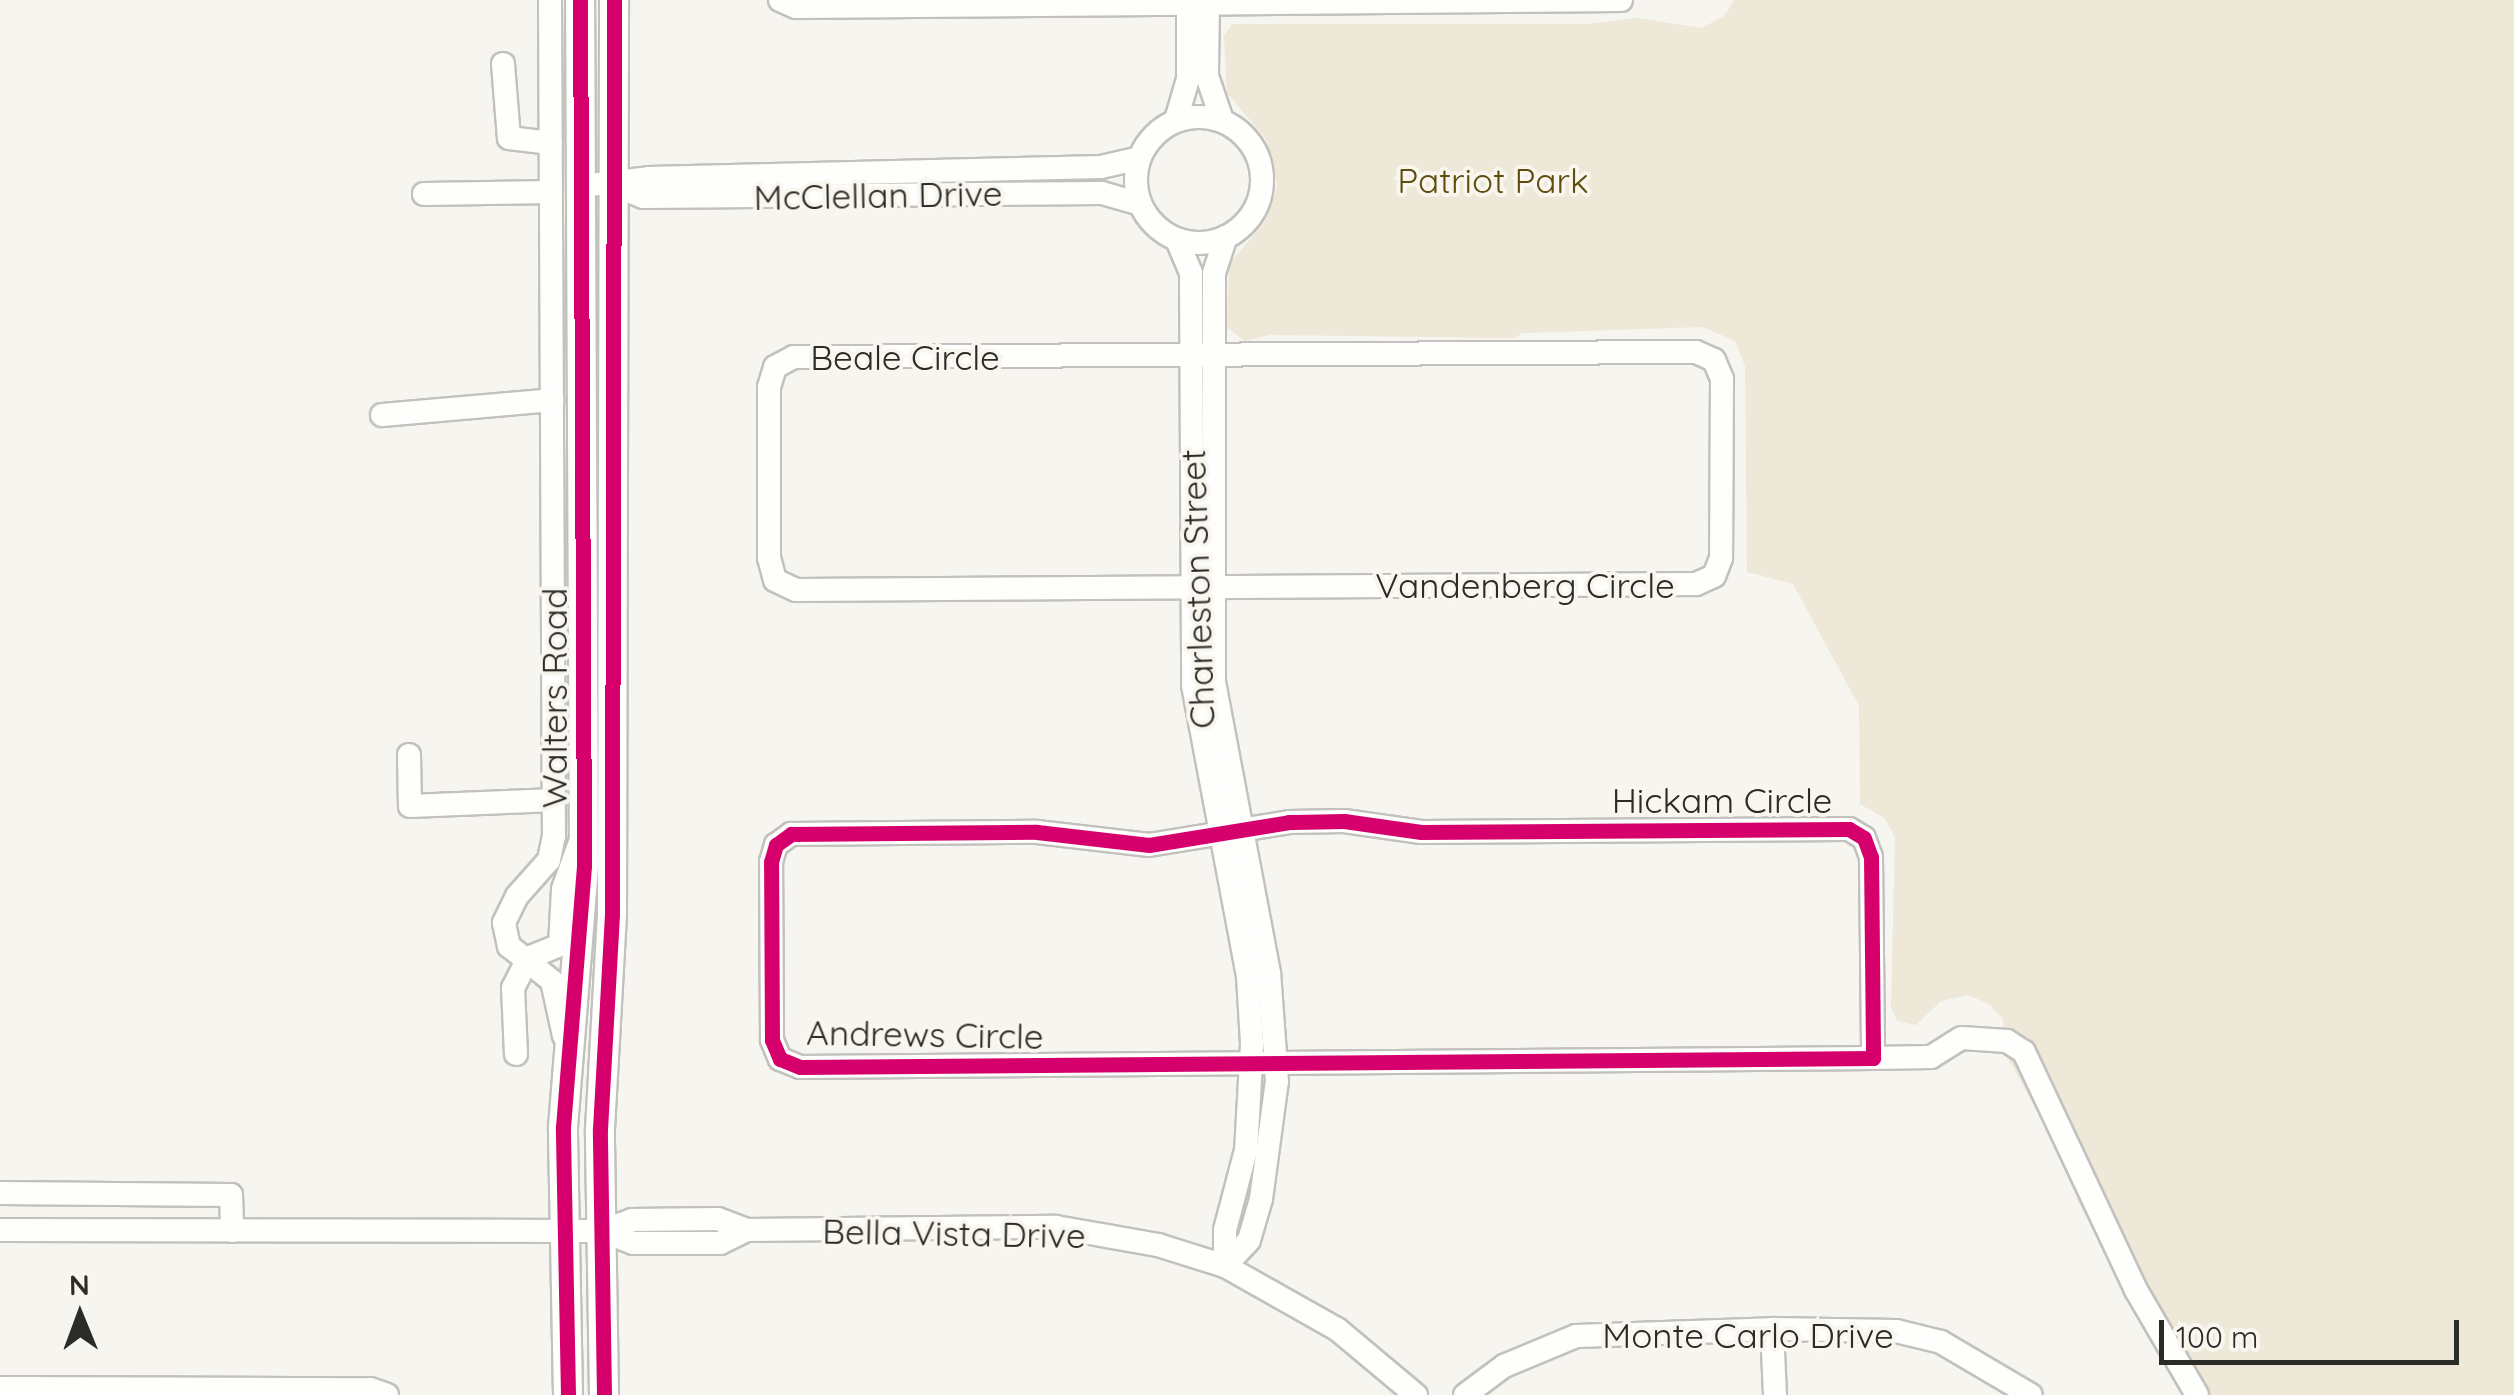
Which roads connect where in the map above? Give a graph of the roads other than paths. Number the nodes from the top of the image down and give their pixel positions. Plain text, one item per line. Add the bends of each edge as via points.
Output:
1 (550, 0) edge
2 (580, 0) edge
3 (614, 0) edge
4 (780, 0) edge
5 (1621, 0) edge
6 (1198, 2) edge
7 (503, 64) dead end
8 (1176, 120) junction
9 (1222, 120) junction
10 (551, 144) junction
11 (1139, 158) junction
12 (581, 186) junction
13 (616, 186) junction
14 (552, 192) junction
15 (424, 194) dead end
16 (1140, 204) junction
17 (1226, 237) junction
18 (1177, 240) junction
19 (1190, 356) junction
20 (1214, 356) junction
21 (552, 400) junction
22 (382, 416) dead end
23 (1203, 586) junction
24 (409, 755) dead end
25 (555, 800) junction
26 (584, 828) junction
27 (1231, 833) junction
28 (528, 958) junction
29 (516, 1054) dead end
30 (1873, 1058) junction
31 (568, 1060) junction
32 (1252, 1065) junction
33 (1277, 1065) junction
34 (0, 1193) edge
35 (0, 1230) edge
36 (602, 1230) junction
37 (232, 1231) junction
38 (565, 1231) junction
39 (1225, 1266) junction
40 (1772, 1328) junction
41 (0, 1388) edge
42 (387, 1395) edge
43 (568, 1395) edge
44 (604, 1395) edge
45 (1416, 1395) edge
46 (1465, 1395) edge
47 (1775, 1395) edge
48 (2031, 1395) edge
49 (2197, 1395) edge

1 - 10 street, Walters Road
2 - 12 main road, Walters Road
3 - 13 main road, Walters Road
4 - 6 street via 796,8
5 - 6 street
6 - 8 street
6 - 9 street via 1207,76
7 - 10 street via 509,138
8 - 9 street
8 - 11 street
9 - 17 street via 1250,145 1261,179 1259,203
10 - 14 street, Walters Road
11 - 13 street, McClellan Drive via 1101,168 649,178
11 - 16 street
12 - 13 street, McClellan Drive
12 - 26 main road, Walters Road
13 - 16 street, McClellan Drive via 643,197 1102,193
13 - 36 main road, Walters Road via 612,914 600,1129
14 - 15 street
14 - 21 street, Walters Road
16 - 18 street
17 - 18 street
17 - 20 street, Charleston Street via 1214,273
18 - 19 street, Charleston Street via 1191,273
19 - 20 street, Beale Circle
19 - 23 street, Charleston Street
19 - 23 street, Beale Circle via 794,358 774,368 769,387 769,558 775,580 796,590
20 - 23 street, Charleston Street
20 - 23 street, Vandenberg Circle via 1696,352 1714,360 1722,379 1720,558 1714,576 1696,584
21 - 22 street
21 - 25 street, Walters Road
23 - 27 street, Charleston Street
24 - 25 street via 410,806
25 - 28 street, Walters Road via 550,860 517,896 504,923 509,946
26 - 28 street, Walters Road via 563,889 560,945
26 - 31 main road, Walters Road
27 - 30 street, Hickam Circle via 1326,822 1421,832 1849,829 1864,838 1871,858
27 - 32 street, Charleston Street
27 - 32 street, Andrews Circle via 1149,845 1037,832 791,834 776,845 771,862 772,1040 780,1059 800,1067
27 - 33 street, Charleston Street via 1269,973
28 - 29 street via 513,988
28 - 31 street, Walters Road via 552,981
30 - 33 street
30 - 49 street via 1931,1057 1962,1038 2007,1041 2024,1052 2136,1290
31 - 38 main road, Walters Road
32 - 33 street, Andrews Circle
32 - 39 street, Charleston Street via 1246,1150 1225,1230
33 - 39 street, Charleston Street via 1261,1200 1249,1240
34 - 37 street via 231,1195
35 - 37 street, Bella Vista Drive
36 - 38 street, Bella Vista Drive
36 - 39 street, Bella Vista Drive via 632,1220 718,1218 746,1230 1056,1227 1158,1245
36 - 44 main road, Walters Road
37 - 38 street, Bella Vista Drive
38 - 43 main road, Walters Road
39 - 45 street, Bella Vista Drive via 1337,1329
40 - 46 street, Monte Carlo Drive via 1576,1336 1504,1366
40 - 47 street
40 - 48 street, Monte Carlo Drive via 1896,1331 1940,1342
41 - 42 street via 370,1389

